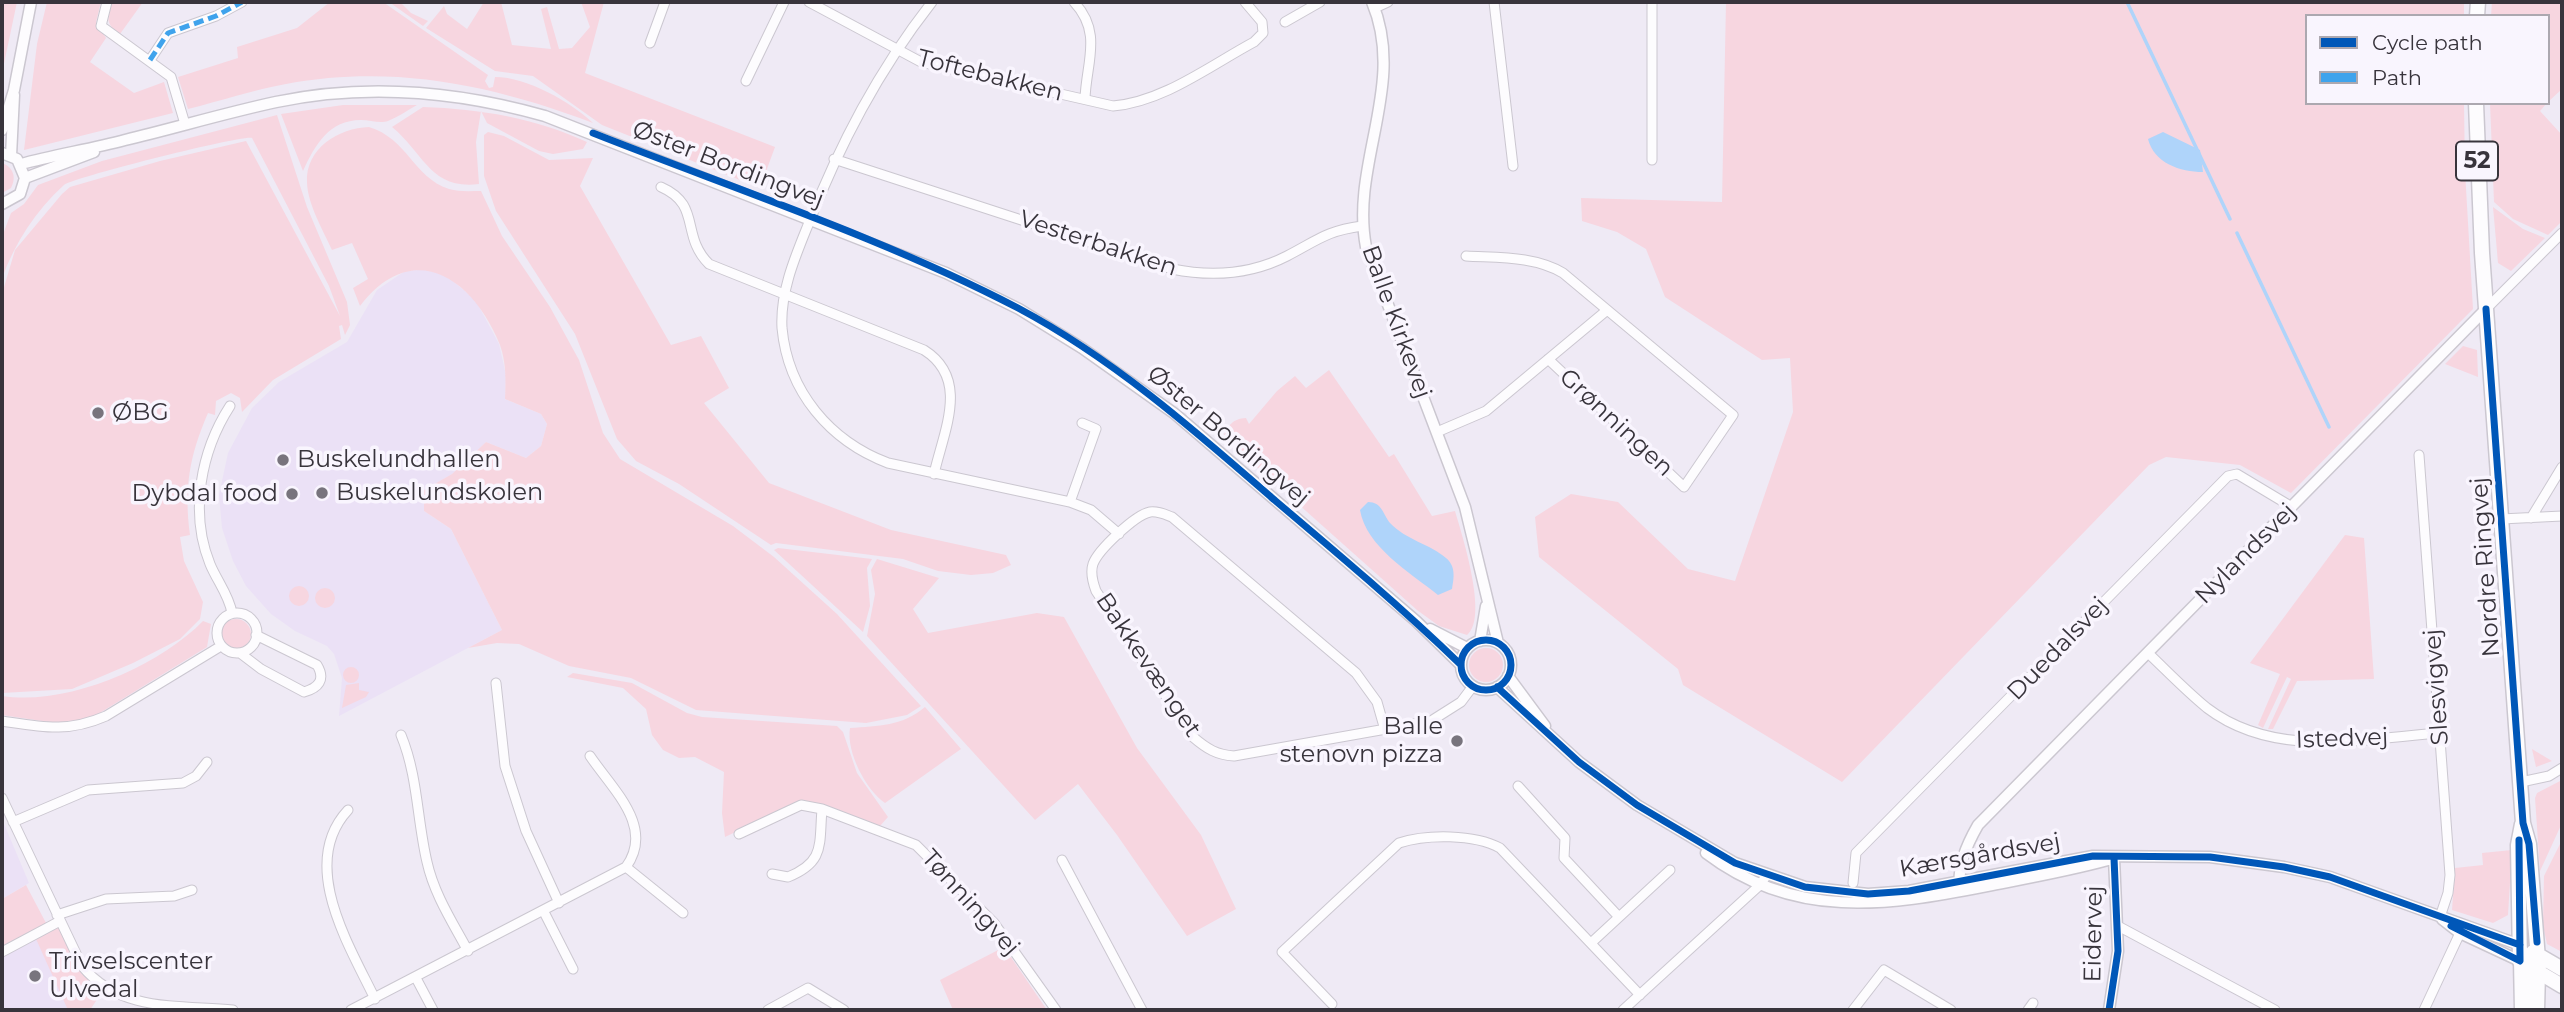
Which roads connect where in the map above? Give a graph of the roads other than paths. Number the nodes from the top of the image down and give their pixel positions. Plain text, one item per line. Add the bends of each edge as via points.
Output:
1 (31, 2) edge
2 (107, 2) edge
3 (242, 2) edge
4 (665, 2) edge
5 (784, 2) edge
6 (809, 2) edge
7 (932, 2) edge
8 (1074, 2) edge
9 (1245, 2) edge
10 (1320, 2) edge
11 (1388, 2) edge
12 (1494, 2) edge
13 (1652, 2) edge
14 (1373, 5) edge
15 (1285, 22) dead end
16 (650, 43) dead end
17 (895, 51) junction
18 (150, 60) junction
19 (746, 81) dead end
20 (14, 90) junction
21 (1084, 99) junction
22 (2476, 105) edge
23 (185, 124) junction
24 (2, 130) edge
25 (123, 141) junction
26 (7, 154) edge
27 (834, 159) junction
28 (1652, 160) dead end
29 (21, 164) junction
30 (1513, 166) dead end
31 (25, 178) junction
32 (661, 187) dead end
33 (2, 204) edge
34 (810, 218) junction
35 (1362, 226) junction
36 (2562, 233) edge
37 (1466, 256) dead end
38 (784, 293) junction
39 (2486, 309) junction
40 (1606, 310) junction
41 (1548, 359) junction
42 (230, 406) dead end
43 (1082, 423) dead end
44 (1437, 432) junction
45 (2419, 455) dead end
46 (2562, 467) edge
47 (934, 474) junction
48 (1070, 502) junction
49 (2291, 507) junction
50 (2562, 516) edge
51 (2531, 518) junction
52 (2501, 519) junction
53 (1119, 534) junction
54 (1487, 596) junction
55 (232, 613) junction
56 (1416, 621) junction
57 (256, 635) junction
58 (1480, 641) junction
59 (1498, 643) junction
60 (221, 646) junction
61 (1467, 649) junction
62 (240, 653) junction
63 (2148, 653) junction
64 (1461, 665) junction
65 (1508, 676) junction
66 (496, 683) dead end
67 (1473, 686) junction
68 (1497, 687) junction
69 (2, 722) edge
70 (1385, 730) junction
71 (2440, 733) junction
72 (401, 735) dead end
73 (1560, 745) junction
74 (590, 756) dead end
75 (207, 762) dead end
76 (2562, 768) edge
77 (2521, 782) junction
78 (1518, 786) dead end
79 (2, 798) edge
80 (822, 809) junction
81 (348, 810) dead end
82 (13, 822) junction
83 (2523, 823) junction
84 (740, 834) dead end
85 (2114, 858) junction
86 (1062, 860) dead end
87 (626, 867) junction
88 (1670, 870) dead end
89 (772, 874) dead end
90 (1763, 880) junction
91 (1853, 883) dead end
92 (1959, 887) junction
93 (192, 890) dead end
94 (559, 904) junction
95 (544, 912) junction
96 (683, 913) dead end
97 (1619, 917) junction
98 (2440, 917) junction
99 (58, 918) junction
100 (2118, 926) junction
101 (2460, 933) junction
102 (1591, 943) junction
103 (468, 951) junction
104 (2, 952) edge
105 (2529, 958) junction
106 (573, 969) dead end
107 (2562, 969) edge
108 (416, 978) junction
109 (2562, 986) edge
110 (1640, 995) junction
111 (375, 999) junction
112 (1332, 1004) dead end
113 (233, 1010) edge
114 (351, 1010) edge
115 (432, 1010) edge
116 (768, 1010) edge
117 (844, 1010) edge
118 (1056, 1010) edge
119 (1142, 1010) edge
120 (1623, 1010) edge
121 (1853, 1010) edge
122 (1951, 1010) edge
123 (2109, 1010) edge
124 (2275, 1010) edge
125 (2424, 1010) edge
126 (2521, 1010) edge
127 (2530, 1010) edge
128 (2538, 1010) edge

1 - 20 street
2 - 18 street via 101,26
3 - 18 street via 168,33
4 - 16 street
5 - 19 street
6 - 17 street, Toftebakken
7 - 17 street
8 - 21 street, Toftebakken via 1087,20 1093,42
9 - 21 street, Toftebakken via 1262,22 1262,33 1254,42 1133,104 1114,106
10 - 15 street
11 - 14 street
12 - 30 street
13 - 28 street
14 - 35 street, Balle Kirkevej via 1385,76 1365,176
17 - 21 street, Toftebakken via 921,62
17 - 27 street
18 - 23 street via 171,77
20 - 24 street
20 - 26 street
22 - 39 main road, Nordre Ringvej / 52
23 - 25 street, Øster Bordingvej
23 - 34 street, Øster Bordingvej via 332,93 390,90 447,94 545,116
25 - 29 street, Øster Bordingvej
25 - 31 street, Øster Bordingvej
26 - 29 street
27 - 34 street
27 - 35 street, Vesterbakken via 1172,270 1201,275 1261,267 1321,235
29 - 31 street
31 - 33 street via 20,194
32 - 38 street via 677,194 685,204 695,246 709,264
34 - 38 street
34 - 56 street, Øster Bordingvej via 946,273 1019,309 1082,348 1175,414
35 - 44 street, Balle Kirkevej via 1371,265
36 - 39 street, Nylandsvej
37 - 40 street, Grønningen via 1548,264
38 - 47 street via 782,327 787,355 794,377 822,421 866,455
38 - 47 street via 924,350 944,367 951,396
39 - 49 street, Nylandsvej
39 - 52 main road, Nordre Ringvej / 52
40 - 41 street, Grønningen
40 - 41 street, Grønningen via 1733,415 1684,487
41 - 44 street, Grønningen via 1486,411
42 - 55 street via 202,469 200,497 208,561
43 - 48 street via 1096,429
44 - 54 street, Balle Kirkevej via 1465,507
45 - 71 street, Slesvigvej
46 - 51 street
47 - 48 street
48 - 53 street via 1091,510
49 - 63 street, Nylandsvej
49 - 91 street, Duedalsvej via 2237,474 2228,476 1856,853
50 - 51 street
51 - 52 street
52 - 77 main road, Nordre Ringvej / 52
53 - 70 street, Bakkevænget via 1138,516 1150,512 1172,517 1356,673 1377,702
53 - 70 street, Bakkevænget via 1093,563 1091,579 1193,737 1207,749 1234,756
54 - 58 street, Balle Kirkevej
54 - 59 street, Balle Kirkevej
55 - 57 street via 253,621
55 - 60 street via 218,627
56 - 61 street, Øster Bordingvej
56 - 64 street, Øster Bordingvej
57 - 62 street via 251,647
57 - 62 street via 317,665 322,673 315,689 303,692
58 - 59 street
58 - 61 street
59 - 65 street via 1510,657
60 - 62 street
60 - 69 street via 85,725 67,729
61 - 64 street
63 - 71 street, Istedvej via 2208,709 2264,736 2312,743
63 - 92 street, Nylandsvej via 1978,825 1967,845
64 - 67 street
65 - 68 street
65 - 73 street, Kærsgårdsvej
66 - 94 street via 505,765 526,831
67 - 68 street
67 - 70 street, Bakkevænget via 1461,702 1431,721
68 - 73 street, Kærsgårdsvej
71 - 98 street, Slesvigvej via 2450,875
72 - 103 street via 414,781 427,863
73 - 90 street, Kærsgårdsvej via 1604,782 1673,828
74 - 87 street via 636,824 639,841
75 - 82 street via 183,783 88,790
76 - 77 street
77 - 83 main road, Nordre Ringvej / 52
78 - 97 street via 1564,838 1564,858
79 - 82 street
80 - 84 street, Tønningvej via 801,805
80 - 89 street via 813,864 788,877
80 - 118 street, Tønningvej via 916,845 994,923
81 - 111 street via 334,825 327,873 338,922
82 - 99 street
83 - 105 main road, Nordre Ringvej / 52 via 2529,844
83 - 105 main road, Nordre Ringvej / 52 via 2518,845
85 - 92 street, Kærsgårdsvej via 2057,861
85 - 98 street, Kærsgårdsvej via 2210,857 2284,866 2356,885
85 - 100 street, Eidervej
86 - 119 street
87 - 94 street
87 - 96 street
88 - 97 street
90 - 92 street, Kærsgårdsvej via 1868,894
90 - 110 street
93 - 99 street via 174,896 106,899
94 - 95 street
95 - 103 street
95 - 106 street
97 - 102 street
98 - 101 street, Kærsgårdsvej
98 - 105 street, Kærsgårdsvej via 2465,923
99 - 104 street
99 - 113 street via 82,966 113,994
100 - 123 street, Eidervej
100 - 124 street
101 - 105 street, Kærsgårdsvej
101 - 125 street
102 - 110 street
102 - 112 street via 1500,848 1486,841 1415,838 1399,843 1282,952
103 - 108 street
105 - 107 main road
105 - 109 main road
105 - 126 main road
105 - 127 street
105 - 128 main road
108 - 111 street
108 - 115 street
110 - 120 street
111 - 114 street
116 - 117 street via 808,989
121 - 122 street via 1884,970

